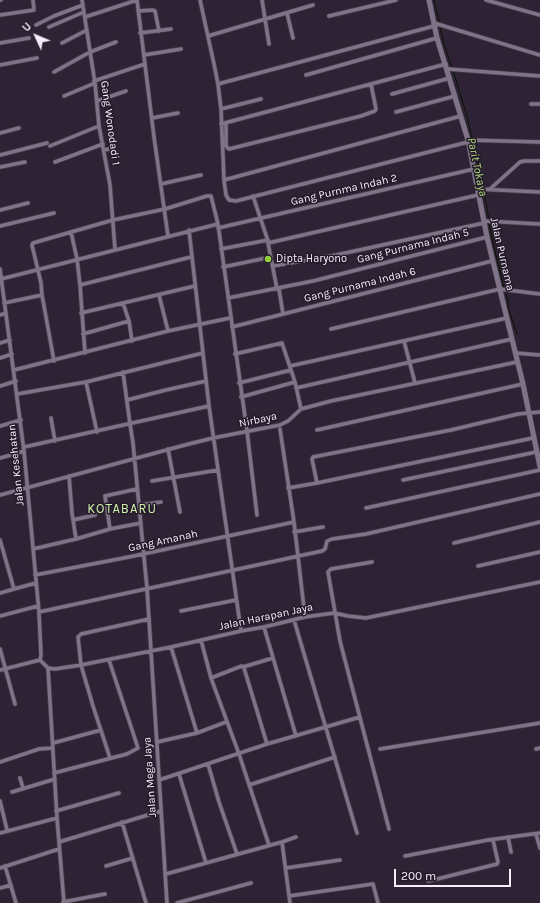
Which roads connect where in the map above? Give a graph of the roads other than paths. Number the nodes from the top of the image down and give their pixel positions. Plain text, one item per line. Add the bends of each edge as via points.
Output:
1 (33, 0) edge
2 (82, 0) edge
3 (137, 0) edge
4 (200, 0) edge
5 (262, 0) edge
6 (396, 0) edge
7 (429, 0) edge
8 (486, 0) edge
9 (83, 5) junction
10 (313, 5) dead end
11 (138, 11) junction
12 (84, 12) junction
13 (287, 13) junction
14 (0, 15) edge
15 (540, 15) edge
16 (329, 16) dead end
17 (85, 17) junction
18 (265, 19) junction
19 (435, 24) junction
20 (36, 25) dead end
21 (49, 27) dead end
22 (171, 29) dead end
23 (86, 30) junction
24 (159, 31) junction
25 (140, 34) junction
26 (208, 36) junction
27 (29, 38) dead end
28 (293, 38) dead end
29 (437, 38) junction
30 (116, 42) dead end
31 (0, 43) edge
32 (62, 43) dead end
33 (269, 44) dead end
34 (181, 49) dead end
35 (90, 52) junction
36 (144, 55) junction
37 (540, 55) edge
38 (37, 58) dead end
39 (144, 64) junction
40 (0, 65) edge
41 (448, 67) junction
42 (54, 72) dead end
43 (306, 75) dead end
44 (540, 76) edge
45 (450, 78) junction
46 (94, 82) junction
47 (218, 84) junction
48 (371, 84) junction
49 (126, 91) dead end
50 (392, 94) dead end
51 (64, 96) dead end
52 (455, 96) junction
53 (261, 99) dead end
54 (97, 101) junction
55 (531, 104) dead end
56 (540, 104) edge
57 (221, 109) junction
58 (396, 112) dead end
59 (178, 113) dead end
60 (461, 116) junction
61 (152, 118) junction
62 (224, 124) junction
63 (99, 126) junction
64 (19, 128) dead end
65 (0, 133) edge
66 (470, 141) junction
67 (540, 142) edge
68 (103, 144) junction
69 (114, 148) dead end
70 (104, 150) junction
71 (0, 155) edge
72 (540, 161) edge
73 (25, 162) dead end
74 (54, 162) dead end
75 (0, 168) edge
76 (474, 169) junction
77 (201, 175) dead end
78 (224, 180) junction
79 (161, 184) junction
80 (479, 189) junction
81 (488, 189) junction
82 (540, 192) edge
83 (478, 195) junction
84 (253, 196) junction
85 (28, 203) dead end
86 (165, 209) junction
87 (0, 210) edge
88 (54, 213) dead end
89 (261, 219) junction
90 (113, 220) junction
91 (487, 222) junction
92 (540, 224) edge
93 (0, 226) edge
94 (218, 226) junction
95 (189, 230) junction
96 (71, 232) junction
97 (168, 236) junction
98 (487, 237) junction
99 (268, 242) junction
100 (115, 249) junction
101 (221, 249) junction
102 (191, 257) junction
103 (271, 257) junction
104 (77, 259) junction
105 (492, 261) junction
106 (273, 266) junction
107 (223, 267) junction
108 (0, 269) edge
109 (38, 270) junction
110 (1, 282) edge
111 (80, 286) junction
112 (195, 286) junction
113 (278, 289) junction
114 (503, 289) junction
115 (540, 294) edge
116 (42, 295) junction
117 (158, 295) junction
118 (228, 298) junction
119 (4, 303) junction
120 (124, 303) junction
121 (81, 313) junction
122 (6, 314) junction
123 (283, 314) junction
124 (0, 315) edge
125 (230, 318) junction
126 (506, 318) junction
127 (129, 321) junction
128 (199, 325) junction
129 (232, 327) junction
130 (331, 330) dead end
131 (168, 332) junction
132 (83, 334) junction
133 (10, 340) junction
134 (512, 340) junction
135 (132, 341) junction
136 (404, 341) junction
137 (0, 343) edge
138 (515, 352) junction
139 (85, 353) junction
140 (203, 353) junction
141 (12, 354) junction
142 (235, 354) junction
143 (540, 355) edge
144 (0, 358) edge
145 (54, 361) junction
146 (517, 362) junction
147 (410, 363) junction
148 (290, 368) junction
149 (14, 370) junction
150 (123, 372) junction
151 (16, 381) junction
152 (86, 382) junction
153 (206, 382) junction
154 (295, 382) junction
155 (239, 383) junction
156 (415, 383) junction
157 (523, 384) junction
158 (0, 386) edge
159 (296, 388) junction
160 (17, 394) junction
161 (241, 397) junction
162 (127, 400) junction
163 (209, 406) junction
164 (301, 409) junction
165 (540, 412) edge
166 (528, 413) junction
167 (51, 418) dead end
168 (21, 420) junction
169 (130, 424) junction
170 (0, 426) edge
171 (280, 427) junction
172 (317, 430) dead end
173 (247, 431) junction
174 (97, 432) junction
175 (213, 438) junction
176 (534, 438) junction
177 (55, 441) junction
178 (24, 449) junction
179 (168, 449) junction
180 (536, 452) junction
181 (0, 458) edge
182 (135, 458) junction
183 (540, 466) edge
184 (218, 470) junction
185 (69, 476) junction
186 (173, 477) junction
187 (152, 480) dead end
188 (403, 480) dead end
189 (317, 483) junction
190 (28, 487) junction
191 (288, 488) junction
192 (137, 489) junction
193 (540, 494) edge
194 (0, 495) edge
195 (161, 502) dead end
196 (140, 505) junction
197 (366, 508) dead end
198 (180, 512) dead end
199 (95, 515) dead end
200 (257, 515) dead end
201 (73, 520) junction
202 (294, 522) junction
203 (540, 522) edge
204 (141, 523) junction
205 (323, 526) dead end
206 (110, 529) junction
207 (294, 532) junction
208 (227, 537) junction
209 (0, 540) edge
210 (76, 540) junction
211 (454, 543) dead end
212 (33, 549) junction
213 (540, 552) edge
214 (143, 554) junction
215 (297, 556) junction
216 (372, 562) dead end
217 (478, 566) dead end
218 (231, 570) junction
219 (35, 576) junction
220 (540, 582) edge
221 (36, 583) junction
222 (147, 588) junction
223 (14, 589) junction
224 (0, 593) edge
225 (236, 600) junction
226 (38, 606) junction
227 (181, 611) dead end
228 (39, 612) junction
229 (334, 613) junction
230 (0, 616) edge
231 (305, 617) junction
232 (149, 619) junction
233 (294, 620) junction
234 (264, 627) junction
235 (241, 631) junction
236 (201, 640) junction
237 (171, 647) junction
238 (0, 649) edge
239 (151, 650) junction
240 (273, 658) junction
241 (40, 660) junction
242 (109, 660) junction
243 (81, 665) junction
244 (243, 667) junction
245 (48, 668) junction
246 (5, 669) junction
247 (0, 670) edge
248 (211, 678) junction
249 (15, 704) dead end
250 (360, 717) junction
251 (226, 722) junction
252 (540, 722) edge
253 (325, 728) junction
254 (101, 730) junction
255 (197, 733) junction
256 (296, 736) junction
257 (157, 742) junction
258 (53, 743) junction
259 (267, 744) junction
260 (53, 748) junction
261 (380, 749) dead end
262 (239, 754) junction
263 (334, 757) junction
264 (110, 758) junction
265 (0, 762) edge
266 (208, 764) junction
267 (54, 773) junction
268 (179, 774) junction
269 (20, 778) dead end
270 (55, 779) junction
271 (159, 780) junction
272 (249, 785) junction
273 (23, 788) junction
274 (12, 792) dead end
275 (119, 793) dead end
276 (0, 801) edge
277 (56, 811) junction
278 (161, 811) junction
279 (57, 818) junction
280 (122, 822) junction
281 (389, 828) dead end
282 (7, 830) junction
283 (0, 833) edge
284 (357, 833) dead end
285 (538, 833) edge
286 (296, 837) dead end
287 (508, 838) junction
288 (492, 840) junction
289 (59, 842) junction
290 (282, 842) junction
291 (269, 845) junction
292 (540, 848) edge
293 (59, 849) junction
294 (511, 852) dead end
295 (237, 854) junction
296 (405, 856) dead end
297 (133, 858) junction
298 (340, 860) dead end
299 (206, 862) junction
300 (5, 866) junction
301 (106, 866) dead end
302 (0, 868) edge
303 (286, 868) junction
304 (166, 874) junction
305 (428, 881) dead end
306 (251, 883) dead end
307 (11, 885) junction
308 (0, 888) edge
309 (105, 894) dead end
310 (289, 896) junction
311 (64, 902) edge
312 (16, 903) edge
313 (146, 903) edge
314 (167, 903) edge
315 (177, 903) edge
316 (290, 903) edge
317 (378, 903) edge

1 - 14 street via 33,10
2 - 9 street, Gang Wonodadi 1
3 - 11 street
3 - 17 street
4 - 26 street
5 - 18 street
6 - 16 street
7 - 19 street, Jalan Purnama
8 - 15 street
9 - 12 street, Gang Wonodadi 1
9 - 20 street
10 - 13 street
11 - 24 street via 156,11
11 - 25 street
12 - 17 street, Gang Wonodadi 1
12 - 21 street
13 - 18 street
13 - 28 street
17 - 23 street, Gang Wonodadi 1
18 - 26 street
18 - 33 street
19 - 29 street, Jalan Purnama
19 - 37 street
19 - 47 street
22 - 24 street
23 - 32 street
23 - 35 street, Gang Wonodadi 1
24 - 25 street
25 - 36 street
26 - 47 street
27 - 31 street
29 - 41 street, Jalan Purnama
29 - 43 street
30 - 35 street
34 - 36 street
35 - 42 street
35 - 46 street, Gang Wonodadi 1
36 - 39 street
38 - 40 street
39 - 46 street
39 - 61 street
41 - 44 street
41 - 45 street, Jalan Purnama
41 - 48 street
45 - 50 street
45 - 52 street, Jalan Purnama
46 - 51 street
46 - 54 street, Gang Wonodadi 1
47 - 57 street
48 - 62 street
48 - 62 street via 376,109 361,116 230,149 226,146
49 - 54 street
52 - 58 street
52 - 60 street, Jalan Purnama
53 - 57 street
54 - 63 street, Gang Wonodadi 1
55 - 56 street
57 - 62 street
59 - 61 street
60 - 66 street, Jalan Purnama
60 - 78 street
61 - 79 street
62 - 78 street
63 - 68 street, Gang Wonodadi 1
63 - 71 street via 48,145
64 - 65 street
66 - 67 street
66 - 76 street, Jalan Purnama
66 - 84 street
68 - 70 street, Gang Wonodadi 1
68 - 74 street
69 - 70 street
70 - 90 street, Gang Wonodadi 1
72 - 81 street via 520,162
73 - 75 street
76 - 80 street, Jalan Purnama
76 - 89 street, Gang Purnma Indah 2
77 - 79 street
78 - 84 street via 229,200 236,201
79 - 86 street
80 - 81 street
80 - 83 street, Jalan Purnama
81 - 82 street
83 - 91 street, Jalan Purnama
83 - 99 street
84 - 89 street
85 - 87 street
86 - 90 street
86 - 94 street via 207,196 212,197
86 - 97 street
88 - 93 street
89 - 94 street, Gang Purnma Indah 2
89 - 99 street
90 - 96 street
90 - 100 street, Gang Wonodadi 1
91 - 92 street
91 - 98 street, Jalan Purnama
91 - 106 street
94 - 95 street, Gang Purnma Indah 2
94 - 101 street
95 - 97 street, Gang Purnma Indah 2
95 - 102 street
96 - 104 street
96 - 109 street via 32,244
97 - 100 street, Gang Purnma Indah 2
98 - 105 street, Jalan Purnama
98 - 113 street, Gang Purnama Indah 5
99 - 101 street
99 - 103 street
100 - 104 street, Gang Purnma Indah 2
101 - 107 street
102 - 111 street
102 - 112 street
103 - 106 street
103 - 107 street
104 - 109 street, Gang Purnma Indah 2
104 - 111 street
105 - 114 street, Jalan Purnama
105 - 123 street, Gang Purnama Indah 6
106 - 113 street
107 - 118 street
108 - 110 street, Jalan Kesehatan
109 - 110 street, Gang Purnma Indah 2
109 - 116 street
110 - 119 street, Jalan Kesehatan
111 - 121 street
112 - 117 street
112 - 128 street
113 - 118 street, Gang Purnama Indah 5
113 - 123 street
114 - 115 street
114 - 126 street, Jalan Purnama
114 - 130 street
116 - 119 street
116 - 145 street
117 - 120 street
117 - 131 street
118 - 125 street
119 - 122 street, Jalan Kesehatan
120 - 121 street
120 - 127 street
121 - 132 street
122 - 124 street
122 - 133 street, Jalan Kesehatan
123 - 129 street, Gang Purnama Indah 6
125 - 128 street
125 - 129 street
126 - 134 street, Jalan Purnama
126 - 136 street
127 - 132 street
127 - 135 street
128 - 131 street
128 - 140 street
129 - 142 street
131 - 135 street
132 - 139 street
133 - 137 street
133 - 141 street, Jalan Kesehatan
134 - 138 street, Jalan Purnama
134 - 147 street
135 - 139 street
136 - 147 street
136 - 148 street
138 - 143 street
138 - 146 street, Jalan Purnama
139 - 145 street
140 - 150 street
140 - 153 street
141 - 144 street
141 - 149 street, Jalan Kesehatan
142 - 148 street via 282,343
142 - 155 street
145 - 149 street
146 - 156 street, Nirbaya
146 - 157 street, Jalan Purnama
147 - 156 street
147 - 159 street
148 - 154 street
148 - 155 street
149 - 151 street, Jalan Kesehatan
150 - 152 street
150 - 162 street, Jalan Mega Jaya
151 - 158 street
151 - 160 street, Jalan Kesehatan
152 - 160 street
152 - 174 street
153 - 162 street
153 - 163 street
154 - 159 street
154 - 161 street
155 - 161 street
156 - 164 street, Nirbaya
157 - 166 street, Jalan Purnama
157 - 172 street
159 - 164 street
160 - 168 street, Jalan Kesehatan
161 - 173 street
162 - 169 street, Jalan Mega Jaya
163 - 169 street
163 - 175 street
164 - 171 street, Nirbaya
165 - 166 street
166 - 176 street, Jalan Purnama
166 - 189 street via 313,457
167 - 177 street
168 - 170 street
168 - 178 street, Jalan Kesehatan
169 - 174 street
169 - 182 street, Jalan Mega Jaya
171 - 173 street, Nirbaya
171 - 191 street
173 - 175 street, Nirbaya
173 - 200 street
174 - 177 street
175 - 179 street, Nirbaya
175 - 184 street
176 - 180 street, Jalan Purnama
176 - 189 street
177 - 178 street
178 - 181 street
178 - 190 street, Jalan Kesehatan
179 - 182 street, Nirbaya
179 - 186 street
180 - 183 street, Jalan Purnama
180 - 188 street
182 - 185 street, Nirbaya
182 - 192 street, Jalan Mega Jaya
183 - 197 street
184 - 186 street
184 - 208 street
185 - 190 street, Nirbaya
185 - 201 street
186 - 187 street
186 - 198 street
189 - 191 street
190 - 194 street, Nirbaya
190 - 212 street, Jalan Kesehatan
191 - 202 street
192 - 196 street, Jalan Mega Jaya
192 - 206 street via 105,496
193 - 215 street via 366,534 328,540 325,550
195 - 196 street
196 - 204 street, Jalan Mega Jaya
199 - 201 street
201 - 210 street
202 - 207 street
202 - 208 street, Gang Amanah
203 - 211 street
204 - 206 street
204 - 214 street, Jalan Mega Jaya
205 - 207 street
206 - 210 street
207 - 215 street
208 - 214 street, Gang Amanah
208 - 218 street
209 - 223 street
210 - 212 street
212 - 219 street, Jalan Kesehatan
213 - 217 street
214 - 219 street, Gang Amanah
214 - 222 street, Jalan Mega Jaya
215 - 218 street
215 - 231 street
216 - 229 street via 329,570
218 - 222 street
218 - 225 street
219 - 221 street, Jalan Kesehatan
220 - 229 street, Jalan Harapan Jaya via 366,618
221 - 223 street
221 - 226 street, Jalan Kesehatan
222 - 228 street
222 - 232 street, Jalan Mega Jaya
223 - 224 street
225 - 227 street
225 - 235 street
226 - 228 street, Jalan Kesehatan
226 - 230 street
228 - 241 street, Jalan Kesehatan
229 - 231 street, Jalan Harapan Jaya
229 - 250 street
231 - 233 street, Jalan Harapan Jaya
232 - 239 street, Jalan Mega Jaya
232 - 243 street via 80,634 78,641
233 - 234 street, Jalan Harapan Jaya
233 - 253 street
234 - 235 street, Jalan Harapan Jaya
234 - 240 street
235 - 236 street, Jalan Harapan Jaya
236 - 237 street, Jalan Harapan Jaya
236 - 248 street
237 - 239 street, Jalan Harapan Jaya
237 - 255 street
238 - 246 street
239 - 242 street, Jalan Harapan Jaya
239 - 257 street, Jalan Mega Jaya
240 - 244 street
240 - 256 street
241 - 245 street
241 - 246 street
242 - 243 street, Jalan Harapan Jaya
242 - 264 street via 138,748
243 - 245 street, Jalan Harapan Jaya
243 - 254 street
244 - 248 street
244 - 259 street
245 - 258 street
246 - 247 street
246 - 249 street
248 - 251 street
250 - 253 street
250 - 281 street
251 - 255 street
251 - 262 street
252 - 261 street
253 - 256 street
253 - 263 street
254 - 258 street
254 - 264 street
255 - 257 street
256 - 259 street
257 - 271 street, Jalan Mega Jaya
258 - 260 street
259 - 262 street
260 - 265 street via 39,749
260 - 267 street
262 - 266 street
262 - 272 street
263 - 272 street
263 - 284 street
264 - 267 street
266 - 268 street
266 - 295 street
267 - 270 street
268 - 271 street
268 - 299 street
269 - 273 street
270 - 273 street
270 - 277 street
271 - 278 street, Jalan Mega Jaya
272 - 291 street
273 - 274 street
275 - 277 street
276 - 282 street
277 - 279 street
278 - 280 street
278 - 304 street, Jalan Mega Jaya
279 - 282 street
279 - 289 street
280 - 289 street
280 - 297 street
282 - 283 street
285 - 287 street
285 - 292 street
286 - 290 street
287 - 288 street
287 - 294 street
288 - 296 street
288 - 305 street via 497,864
289 - 293 street
290 - 291 street
290 - 303 street
291 - 295 street
293 - 300 street
293 - 311 street
295 - 299 street
297 - 301 street
297 - 313 street
298 - 303 street
299 - 304 street
300 - 302 street
300 - 307 street
303 - 310 street
304 - 314 street, Jalan Mega Jaya
306 - 315 street
307 - 308 street
307 - 312 street
309 - 311 street
310 - 316 street
310 - 317 street via 374,884

